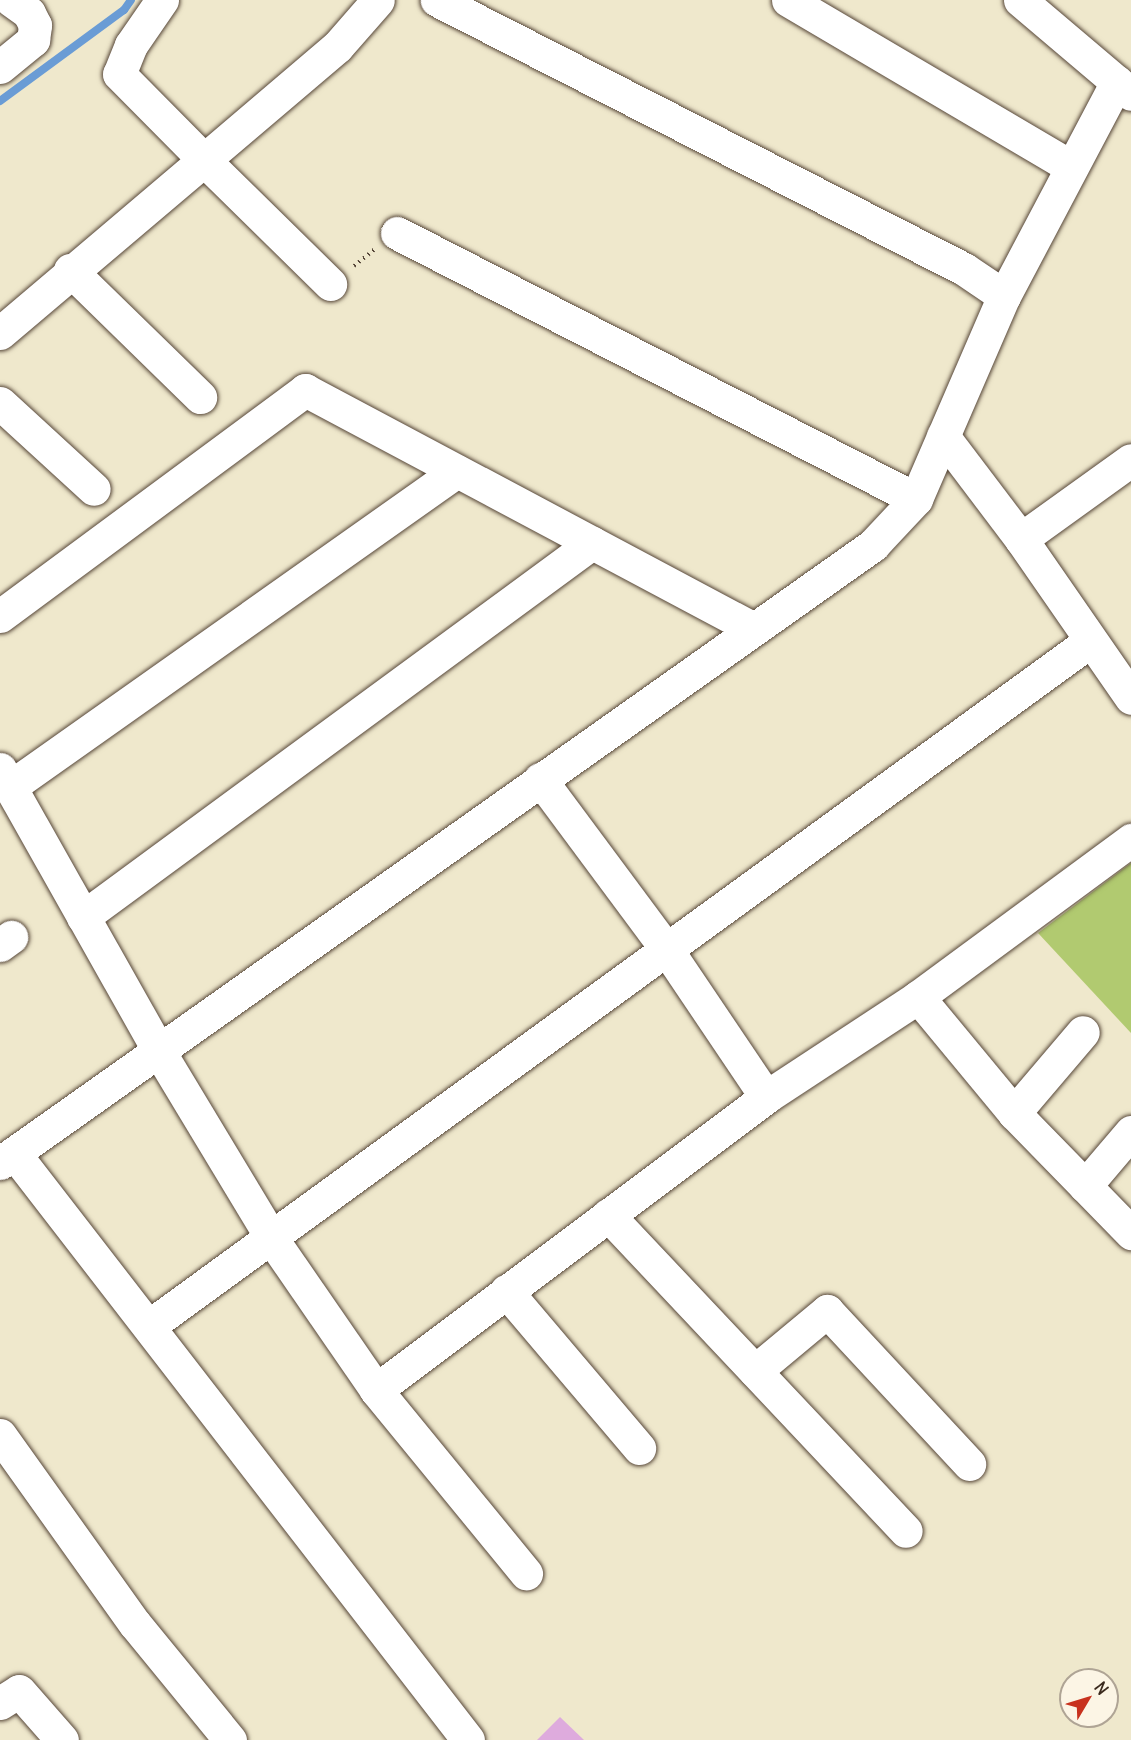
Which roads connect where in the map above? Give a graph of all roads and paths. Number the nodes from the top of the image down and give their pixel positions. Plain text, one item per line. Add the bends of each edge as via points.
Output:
1 (11, 0) edge
2 (162, 0) edge
3 (378, 0) edge
4 (437, 0) edge
5 (788, 0) edge
6 (1020, 0) edge
7 (0, 67) edge
8 (1124, 88) edge
9 (204, 160) junction
10 (1072, 167) junction
11 (397, 233) joint
12 (70, 270) junction
13 (330, 284) joint
14 (1004, 296) junction
15 (0, 333) edge
16 (200, 398) dead end
17 (0, 403) edge
18 (944, 436) junction
19 (1131, 460) edge
20 (457, 471) junction
21 (94, 489) dead end
22 (916, 499) junction
23 (1021, 538) junction
24 (592, 543) junction
25 (0, 616) edge
26 (752, 628) junction
27 (1090, 641) junction
28 (1131, 698) edge
29 (5, 778) edge
30 (540, 779) junction
31 (1131, 840) edge
32 (83, 917) junction
33 (667, 950) junction
34 (918, 997) junction
35 (1083, 1032) dead end
36 (160, 1053) junction
37 (766, 1097) junction
38 (1014, 1113) junction
39 (1131, 1132) edge
40 (7, 1158) edge
41 (1085, 1186) junction
42 (608, 1215) junction
43 (1131, 1233) edge
44 (272, 1239) junction
45 (506, 1291) junction
46 (149, 1326) junction
47 (755, 1371) junction
48 (376, 1390) junction
49 (0, 1435) edge
50 (639, 1448) dead end
51 (969, 1464) dead end
52 (906, 1531) dead end
53 (526, 1574) dead end
54 (0, 1703) edge
55 (62, 1740) edge
56 (230, 1740) edge
57 (468, 1740) edge

1 - 7 street via 29,13 35,25 33,40
2 - 9 street via 131,45 119,74
3 - 9 street via 337,47
4 - 14 street via 964,269
5 - 10 street
6 - 8 street
8 - 10 street
9 - 12 street
9 - 13 street
10 - 14 street
11 - 13 path
11 - 22 street
12 - 15 street
12 - 16 street
14 - 18 street
17 - 21 street
18 - 22 street
18 - 23 street
19 - 23 street
20 - 24 street
20 - 25 street via 305,390
20 - 29 street
22 - 26 street via 873,545
23 - 27 street
24 - 26 street
24 - 32 street
26 - 30 street
27 - 28 street
27 - 33 street
29 - 32 street
30 - 33 street
30 - 36 street
31 - 34 street
32 - 36 street
33 - 37 street
33 - 44 street
34 - 37 street
34 - 38 street
35 - 38 street
36 - 40 street
36 - 44 street
37 - 42 street
38 - 41 street
39 - 41 street
40 - 46 street
41 - 43 street
42 - 45 street
42 - 47 street
44 - 46 street
44 - 48 street
45 - 48 street
45 - 50 street
46 - 57 street
47 - 51 street via 827,1311
47 - 52 street
48 - 53 street
49 - 56 street via 135,1624
54 - 55 street via 19,1691

